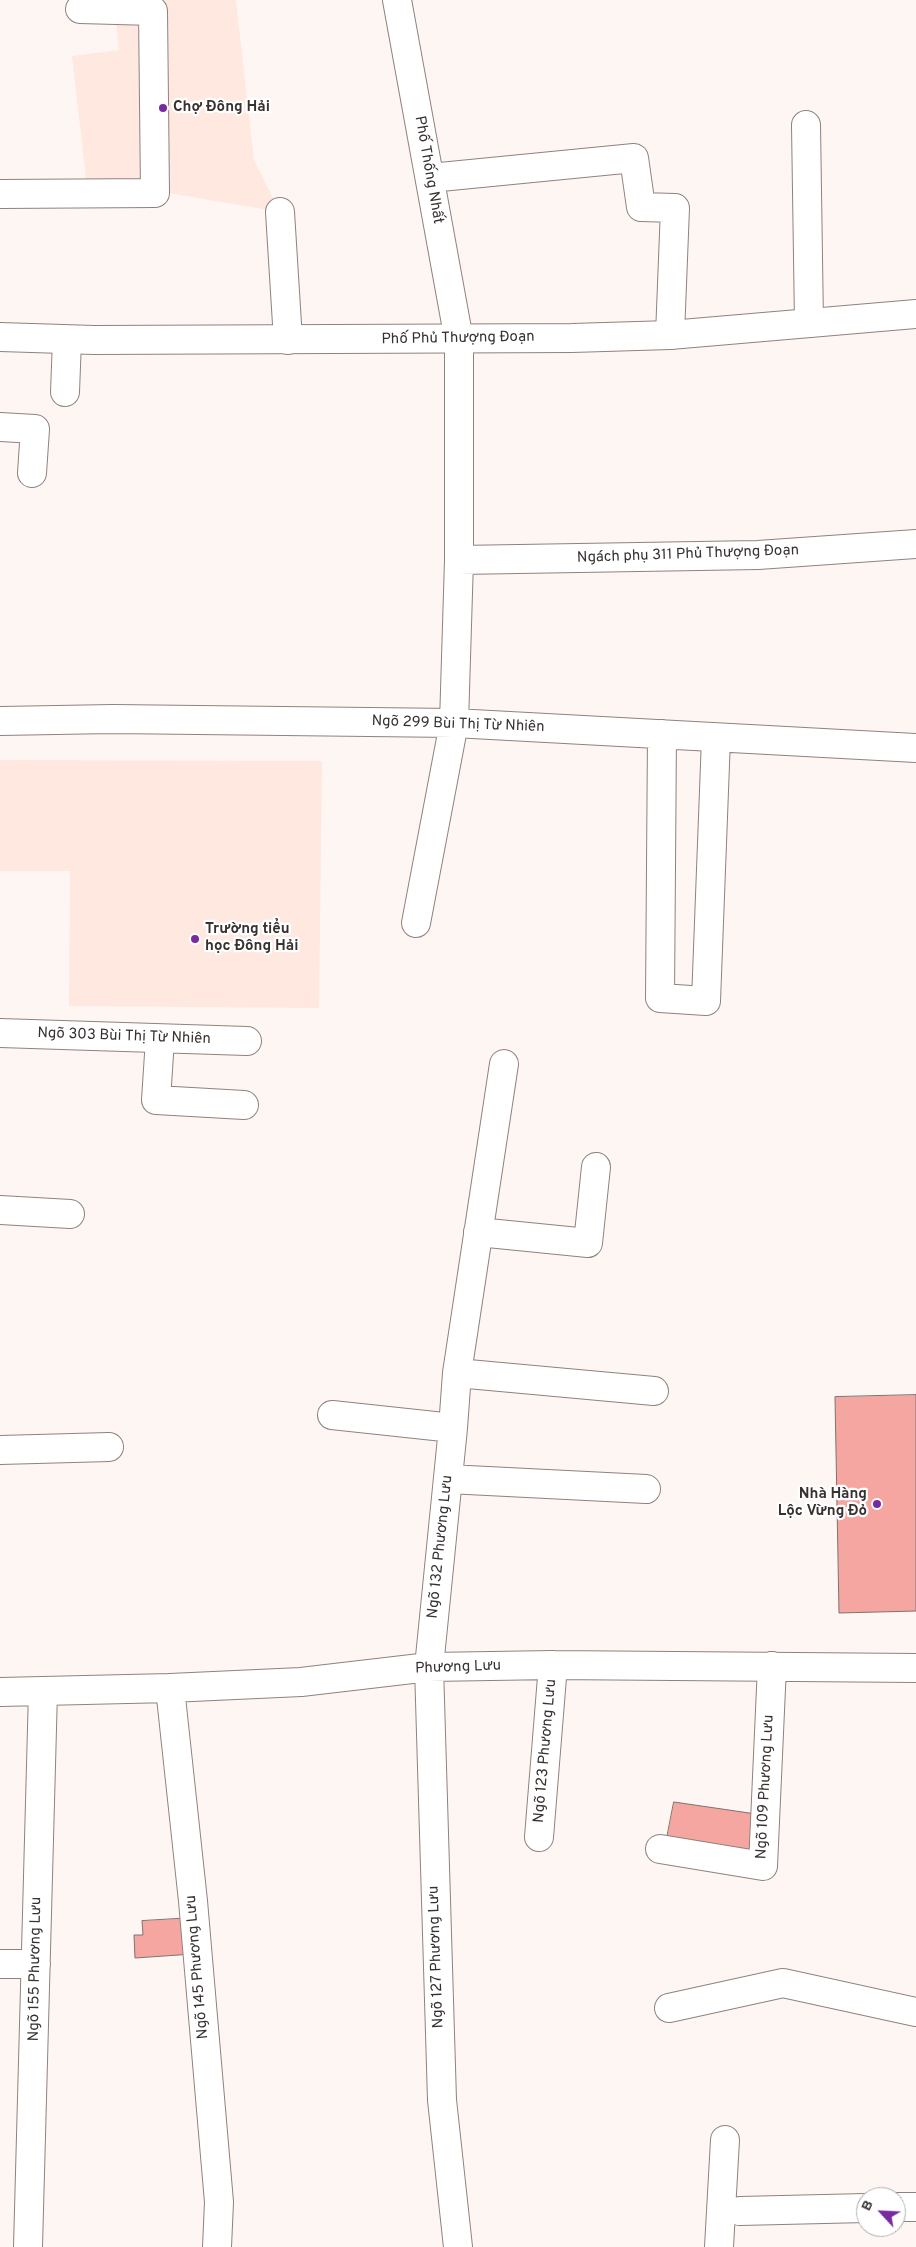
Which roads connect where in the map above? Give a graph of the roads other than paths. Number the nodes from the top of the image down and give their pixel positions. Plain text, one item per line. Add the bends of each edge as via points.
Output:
1 (397, 0) edge
2 (80, 9) dead end
3 (806, 124) dead end
4 (430, 178) junction
5 (0, 194) edge
6 (280, 212) dead end
7 (916, 314) edge
8 (809, 323) junction
9 (670, 335) junction
10 (0, 337) edge
11 (67, 340) junction
12 (288, 340) junction
13 (460, 340) junction
14 (65, 392) dead end
15 (0, 427) edge
16 (32, 473) dead end
17 (916, 544) edge
18 (459, 560) junction
19 (0, 721) edge
20 (454, 723) junction
21 (662, 734) junction
22 (716, 738) junction
23 (916, 748) edge
24 (416, 923) dead end
25 (0, 1033) edge
26 (160, 1039) junction
27 (247, 1042) dead end
28 (504, 1064) dead end
29 (244, 1105) dead end
30 (596, 1167) dead end
31 (0, 1210) edge
32 (70, 1214) dead end
33 (478, 1232) junction
34 (456, 1373) junction
35 (654, 1391) dead end
36 (332, 1415) dead end
37 (454, 1428) junction
38 (109, 1447) dead end
39 (0, 1450) edge
40 (448, 1479) junction
41 (646, 1489) dead end
42 (553, 1666) junction
43 (772, 1666) junction
44 (429, 1667) junction
45 (916, 1668) edge
46 (170, 1688) junction
47 (43, 1691) junction
48 (0, 1692) edge
49 (539, 1837) dead end
50 (660, 1849) dead end
51 (0, 1964) edge
52 (36, 1964) junction
53 (669, 2008) dead end
54 (916, 2012) edge
55 (726, 2140) dead end
56 (856, 2208) edge
57 (740, 2211) dead end
58 (28, 2247) edge
59 (218, 2247) edge
60 (458, 2247) edge
61 (719, 2247) edge

1 - 4 street, Phố Thống Nhất
2 - 5 street via 153,11 155,193
3 - 8 street
4 - 9 street via 634,158 641,207 675,208
4 - 13 street, Phố Thống Nhất
6 - 12 street
7 - 8 street, Phố Phủ Thượng Đoạn
8 - 9 street, Phố Phủ Thượng Đoạn
9 - 13 street, Phố Phủ Thượng Đoạn
10 - 11 street, Phố Phủ Thượng Đoạn
11 - 12 street, Phố Phủ Thượng Đoạn
11 - 14 street
12 - 13 street, Phố Phủ Thượng Đoạn
13 - 18 street, Phố Thống Nhất
15 - 16 street via 35,429
17 - 18 street, Ngách phụ 311 Phủ Thượng Đoạn via 758,555
18 - 20 street, Phố Thống Nhất
19 - 20 street, Ngõ 299 Bùi Thị Từ Nhiên
20 - 21 street, Ngõ 299 Bùi Thị Từ Nhiên
20 - 24 street, Phố Thống Nhất
21 - 22 street, Ngõ 299 Bùi Thị Từ Nhiên
21 - 22 street via 660,998 706,1001
22 - 23 street, Ngõ 299 Bùi Thị Từ Nhiên
25 - 26 street, Ngõ 303 Bùi Thị Từ Nhiên
26 - 27 street, Ngõ 303 Bùi Thị Từ Nhiên
26 - 29 street via 156,1100
28 - 33 street, Ngõ 132 Phương Lưu
30 - 33 street via 588,1243
31 - 32 street
33 - 34 street, Ngõ 132 Phương Lưu
34 - 35 street
34 - 37 street, Ngõ 132 Phương Lưu
36 - 37 street
37 - 40 street, Ngõ 132 Phương Lưu
38 - 39 street
40 - 41 street
40 - 44 street, Ngõ 132 Phương Lưu
42 - 43 street, Phương Lưu
42 - 44 street, Phương Lưu
42 - 49 street, Ngõ 123 Phương Lưu
43 - 45 street, Phương Lưu
43 - 50 street, Ngõ 109 Phương Lưu via 764,1866
44 - 46 street, Phương Lưu via 301,1682
44 - 60 street, Ngõ 127 Phương Lưu via 442,2100
46 - 47 street, Phương Lưu
46 - 59 street, Ngõ 145 Phương Lưu via 193,1902 219,2202
47 - 48 street, Phương Lưu
47 - 52 street, Ngõ 155 Phương Lưu
51 - 52 street
52 - 58 street, Ngõ 155 Phương Lưu
53 - 54 street via 784,1983
55 - 61 street
56 - 57 street

